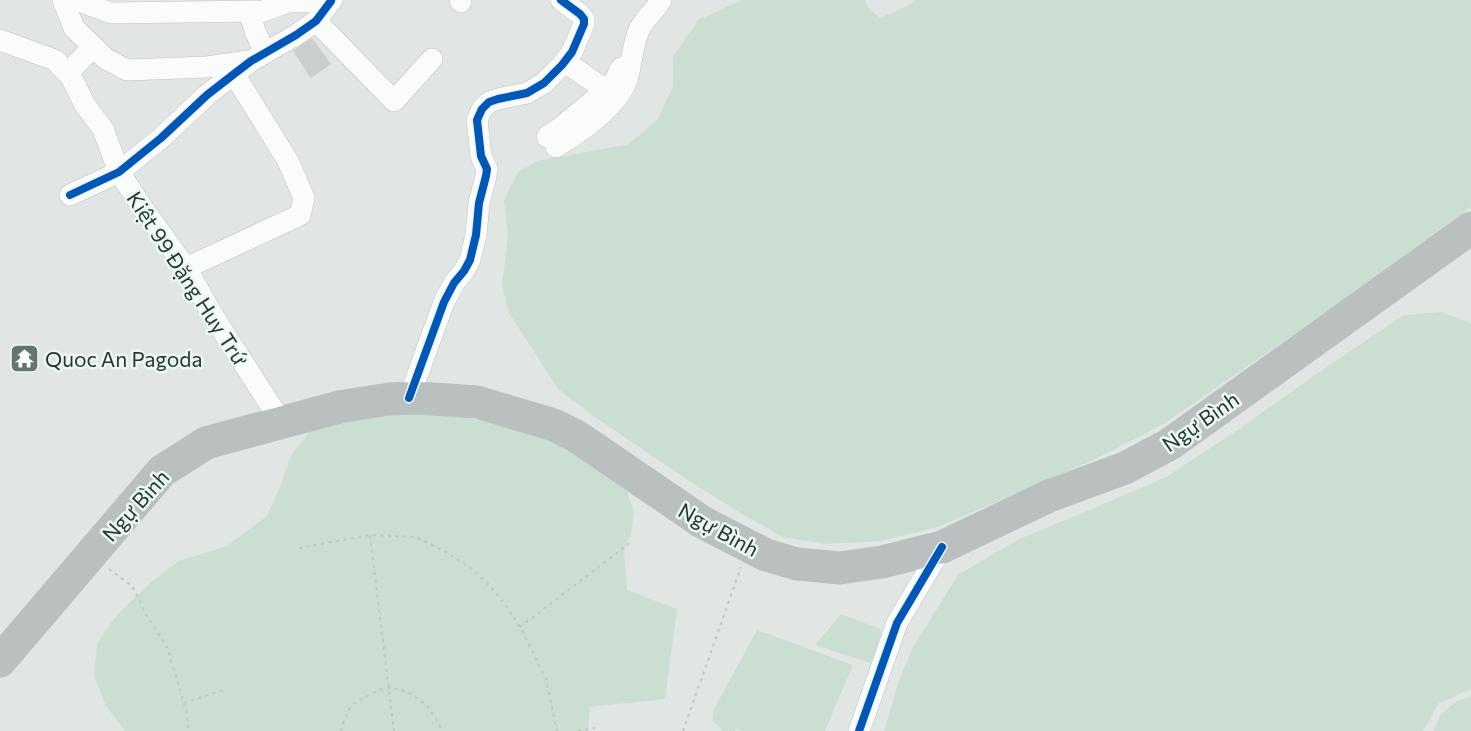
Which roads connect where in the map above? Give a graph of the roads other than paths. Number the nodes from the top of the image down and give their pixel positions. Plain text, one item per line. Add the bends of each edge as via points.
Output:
1 (63, 0) edge
2 (76, 0) edge
3 (561, 0) edge
4 (650, 0) edge
5 (661, 0) edge
6 (331, 1) edge
7 (249, 11) junction
8 (316, 21) junction
9 (0, 39) edge
10 (93, 47) junction
11 (432, 59) dead end
12 (565, 62) junction
13 (250, 63) junction
14 (68, 73) junction
15 (612, 93) junction
16 (551, 143) dead end
17 (119, 172) junction
18 (70, 195) dead end
19 (1471, 228) edge
20 (186, 268) junction
21 (409, 398) junction
22 (282, 423) junction
23 (942, 548) junction
24 (0, 661) edge
25 (859, 731) edge

1 - 10 street via 74,28
2 - 7 street via 111,13
3 - 12 street via 584,19
4 - 15 street via 632,22
5 - 15 street via 639,29 624,88
6 - 7 street via 288,2
6 - 8 street
7 - 13 street via 255,31
8 - 11 street via 394,101
8 - 13 street
9 - 14 street, Kiệt 99 Đặng Huy Trứ via 55,60
10 - 13 street via 127,70
10 - 14 street
12 - 15 street
12 - 21 street via 527,93 489,102 482,109 477,120 481,156 487,170 470,260 444,302
13 - 17 street
13 - 20 street via 304,198 300,215
14 - 17 street, Kiệt 99 Đặng Huy Trứ via 103,129
15 - 16 street via 587,127
17 - 18 street
17 - 20 street, Kiệt 99 Đặng Huy Trứ
19 - 23 highway, Ngự Bình via 1170,444 1125,468 1049,496
20 - 22 street, Kiệt 99 Đặng Huy Trứ
21 - 22 highway, Ngự Bình via 339,407
21 - 23 highway, Ngự Bình via 477,402 554,425 702,522 766,555 797,564 840,568
22 - 24 highway, Ngự Bình via 206,443 162,471
23 - 25 street via 897,623

